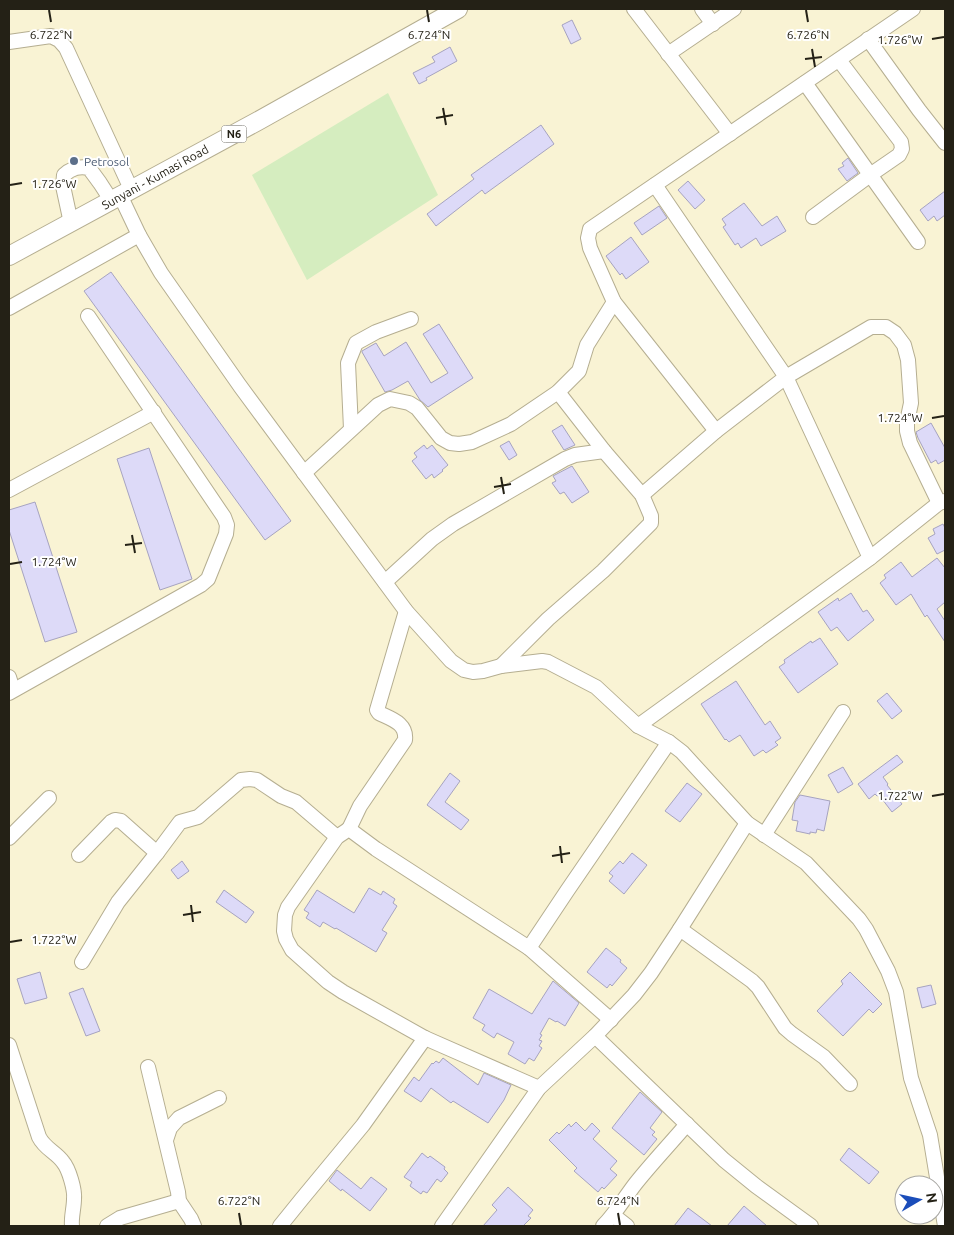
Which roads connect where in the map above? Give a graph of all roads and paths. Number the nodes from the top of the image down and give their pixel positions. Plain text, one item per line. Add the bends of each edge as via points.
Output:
1 (458, 9) edge
2 (634, 9) edge
3 (702, 9) edge
4 (734, 9) edge
5 (913, 9) edge
6 (713, 24) junction
7 (868, 39) junction
8 (9, 42) edge
9 (668, 54) junction
10 (839, 60) junction
11 (805, 83) junction
12 (730, 134) junction
13 (945, 142) edge
14 (870, 175) junction
15 (655, 185) junction
16 (121, 195) junction
17 (814, 217) dead end
18 (71, 223) junction
19 (139, 235) junction
20 (918, 242) dead end
21 (9, 256) edge
22 (614, 302) junction
23 (9, 308) edge
24 (88, 316) dead end
25 (411, 319) dead end
26 (786, 376) junction
27 (558, 392) junction
28 (154, 412) junction
29 (351, 429) junction
30 (716, 431) junction
31 (604, 451) junction
32 (304, 473) junction
33 (9, 490) edge
34 (642, 495) junction
35 (942, 502) edge
36 (870, 558) junction
37 (385, 582) junction
38 (406, 611) junction
39 (501, 666) junction
40 (10, 687) edge
41 (843, 712) dead end
42 (638, 726) junction
43 (669, 742) junction
44 (48, 798) dead end
45 (747, 823) junction
46 (343, 833) junction
47 (764, 835) junction
48 (9, 838) edge
49 (157, 853) junction
50 (79, 856) dead end
51 (680, 929) junction
52 (529, 948) junction
53 (82, 962) dead end
54 (611, 1020) junction
55 (595, 1036) junction
56 (425, 1038) junction
57 (9, 1046) edge
58 (12, 1064) edge
59 (148, 1067) dead end
60 (850, 1084) dead end
61 (539, 1088) junction
62 (219, 1098) dead end
63 (687, 1124) junction
64 (166, 1140) junction
65 (179, 1201) junction
66 (613, 1215) junction
67 (72, 1226) edge
68 (107, 1226) edge
69 (194, 1226) edge
70 (280, 1226) edge
71 (442, 1226) edge
72 (603, 1226) edge
73 (627, 1226) edge
74 (811, 1226) edge
75 (945, 1226) edge

1 - 16 main road, Sunyani - Kumasi Road / N6
2 - 9 street
3 - 6 street
4 - 6 street
5 - 7 street
6 - 9 street
7 - 10 street
7 - 13 street
8 - 16 street via 50,36 66,48
9 - 12 street
10 - 11 street
10 - 14 street via 901,142 900,155
11 - 12 street
11 - 14 street
12 - 15 street
14 - 17 street
14 - 20 street
15 - 22 street via 590,230 590,248
15 - 26 street
16 - 18 main road, Sunyani - Kumasi Road / N6
16 - 18 street via 100,183 89,168 81,166 69,170 64,175 62,186
16 - 19 street
18 - 21 main road, Sunyani - Kumasi Road / N6
19 - 23 street
19 - 32 street via 160,273
22 - 27 street via 587,345 579,371
22 - 30 street
24 - 28 street
25 - 29 street via 356,343 348,363
26 - 30 street
26 - 35 street via 871,326 886,327 895,333 904,345 908,360 911,403 907,431 910,443
26 - 36 street
27 - 29 street via 511,424 472,442 450,443 441,438 417,408 390,399 378,405
27 - 31 street
28 - 33 street
28 - 40 street via 227,526 208,579
29 - 32 street
30 - 34 street
31 - 34 street
31 - 37 street via 564,459 453,524
32 - 37 street
34 - 39 street via 651,523
35 - 36 street
36 - 42 street
37 - 38 street
38 - 39 street via 451,661 464,670 484,671
38 - 46 street via 378,710 402,726 405,740
39 - 42 street via 548,662 596,687
41 - 47 street
42 - 43 street
43 - 45 street
43 - 52 street
44 - 48 street
45 - 47 street
45 - 51 street
46 - 49 street via 257,780 240,780 198,817 180,822
46 - 52 street via 376,848
46 - 56 street via 288,907 284,924 286,939 292,950 328,982
47 - 75 street via 806,863 844,902 866,929 888,971 897,996 912,1084 930,1135
49 - 50 street via 121,821 115,820
49 - 53 street via 118,902
51 - 54 street via 651,973
51 - 60 street via 752,981 785,1028 824,1057
52 - 54 street
54 - 55 street
55 - 61 street
55 - 63 street
56 - 61 street
56 - 70 street via 362,1125
57 - 58 street
58 - 67 street via 42,1144 66,1165 74,1197
59 - 64 street
61 - 71 street
62 - 64 street via 179,1118 170,1128
63 - 66 street via 651,1164
63 - 74 street via 724,1160
64 - 65 street
65 - 68 street via 120,1218
65 - 69 street
66 - 72 street
66 - 73 street

